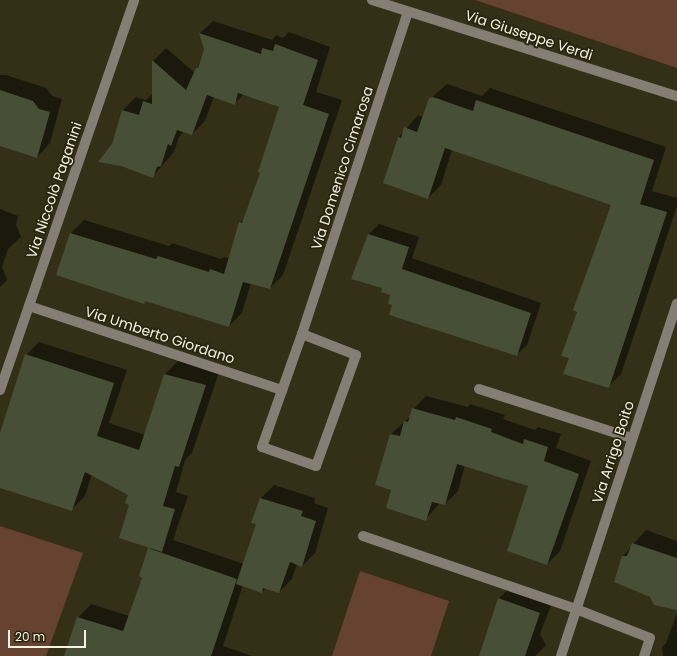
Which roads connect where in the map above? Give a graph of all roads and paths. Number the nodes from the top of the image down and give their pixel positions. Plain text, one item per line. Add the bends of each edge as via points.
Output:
1 (134, 0) edge
2 (372, 0) edge
3 (408, 12) junction
4 (677, 96) edge
5 (677, 304) edge
6 (29, 306) junction
7 (302, 334) junction
8 (480, 389) dead end
9 (0, 390) edge
10 (282, 390) junction
11 (632, 438) junction
12 (363, 536) dead end
13 (576, 609) junction
14 (561, 656) edge
15 (644, 656) edge

1 - 6 street, Via Niccolò Paganini
2 - 3 street, Via Giuseppe Verdi
3 - 4 street, Via Giuseppe Verdi
3 - 7 street, Via Domenico Cimarosa
5 - 11 street, Via Arrigo Boito
6 - 9 street, Via Niccolò Paganini
6 - 10 street, Via Umberto Giordano
7 - 10 street, Via Domenico Cimarosa
7 - 10 street, Via Domenico Cimarosa via 356,355 316,466 262,447
8 - 11 street
11 - 13 street, Via Arrigo Boito
12 - 13 street
13 - 14 street, Via Arrigo Boito
13 - 15 street via 650,638

